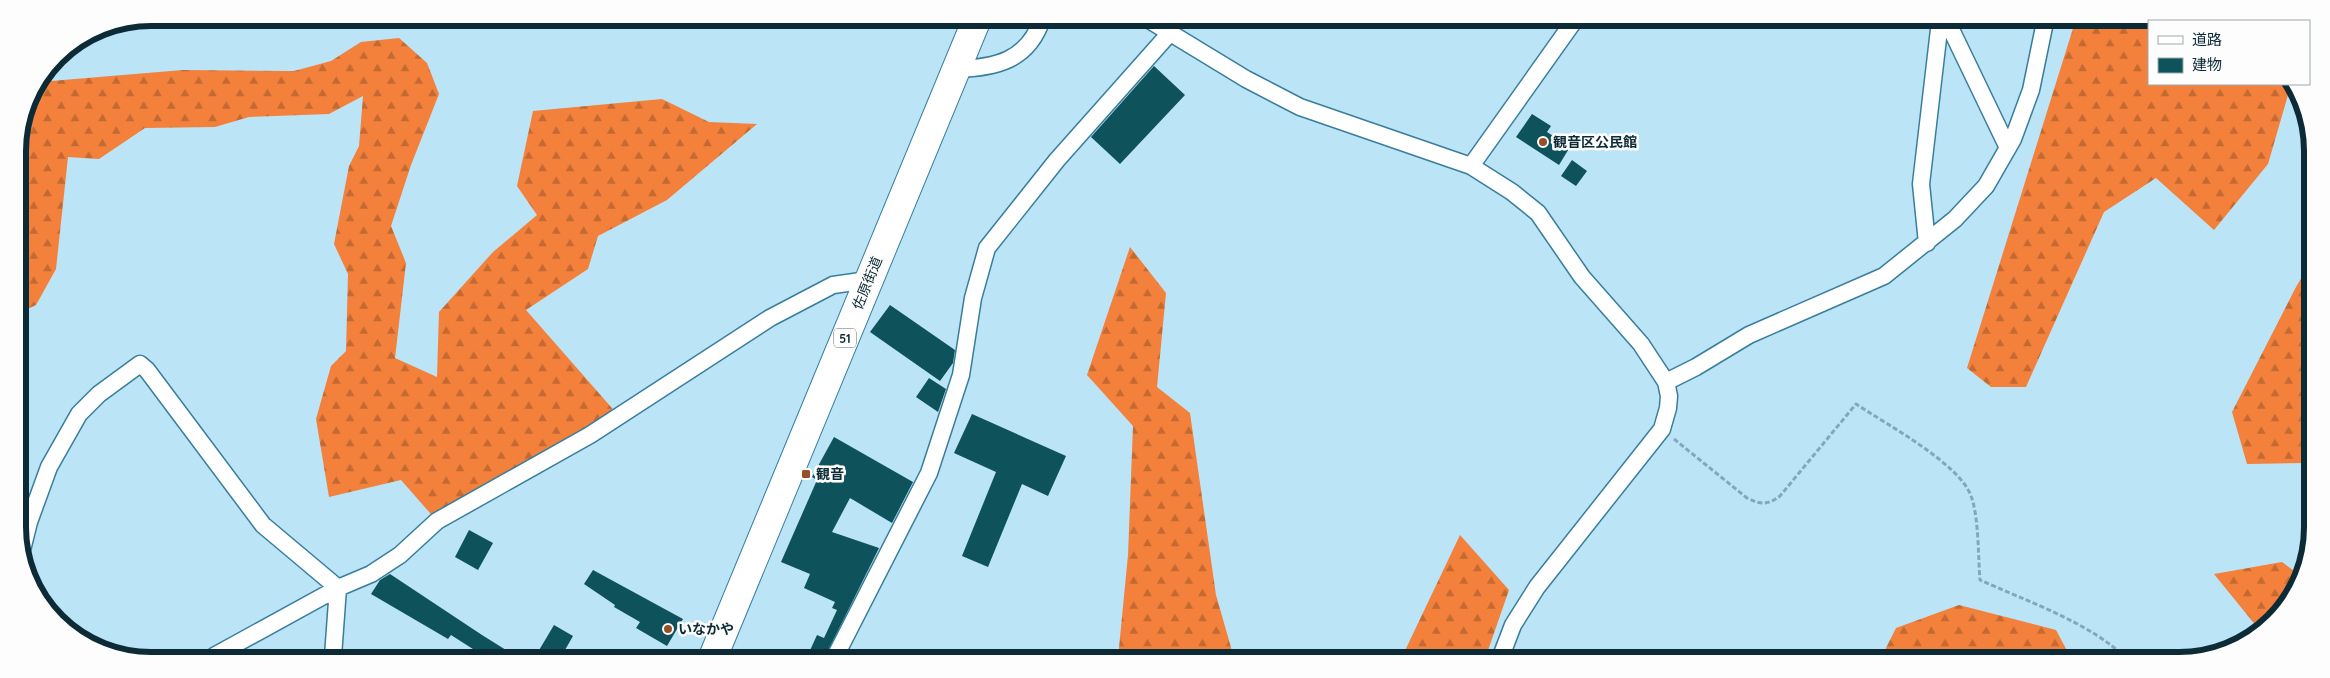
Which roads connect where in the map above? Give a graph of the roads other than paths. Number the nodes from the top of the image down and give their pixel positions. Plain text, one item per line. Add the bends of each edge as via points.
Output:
1 (1570, 26) edge
2 (1939, 26) edge
3 (1949, 26) edge
4 (2044, 26) edge
5 (974, 27) edge
6 (1038, 27) edge
7 (1158, 27) edge
8 (1169, 34) junction
9 (956, 70) junction
10 (2008, 148) junction
11 (1471, 166) junction
12 (1927, 243) junction
13 (868, 280) junction
14 (1666, 382) junction
15 (27, 532) edge
16 (338, 588) junction
17 (1503, 651) edge
18 (221, 652) edge
19 (332, 652) edge
20 (715, 652) edge
21 (838, 652) edge

1 - 11 street
2 - 12 street via 1921,184
3 - 10 street
4 - 10 street via 2030,90
5 - 9 highway, 佐原街道 / 51
6 - 9 street via 1022,53 987,68
7 - 8 street
8 - 11 street via 1300,107
8 - 21 street via 1057,160 987,248 973,298 961,375 929,473
9 - 13 highway, 佐原街道 / 51
10 - 12 street via 1986,186 1955,220
11 - 14 street via 1512,192 1538,214 1582,277 1641,344
12 - 14 street via 1884,276 1749,335
13 - 16 street via 832,285 770,318 590,435 437,522 400,555 371,574
13 - 20 highway, 佐原街道 / 51
14 - 17 street via 1668,408 1662,429 1538,587 1513,625
15 - 16 street via 49,467 79,414 99,394 140,364 264,525
16 - 18 street
16 - 19 street

